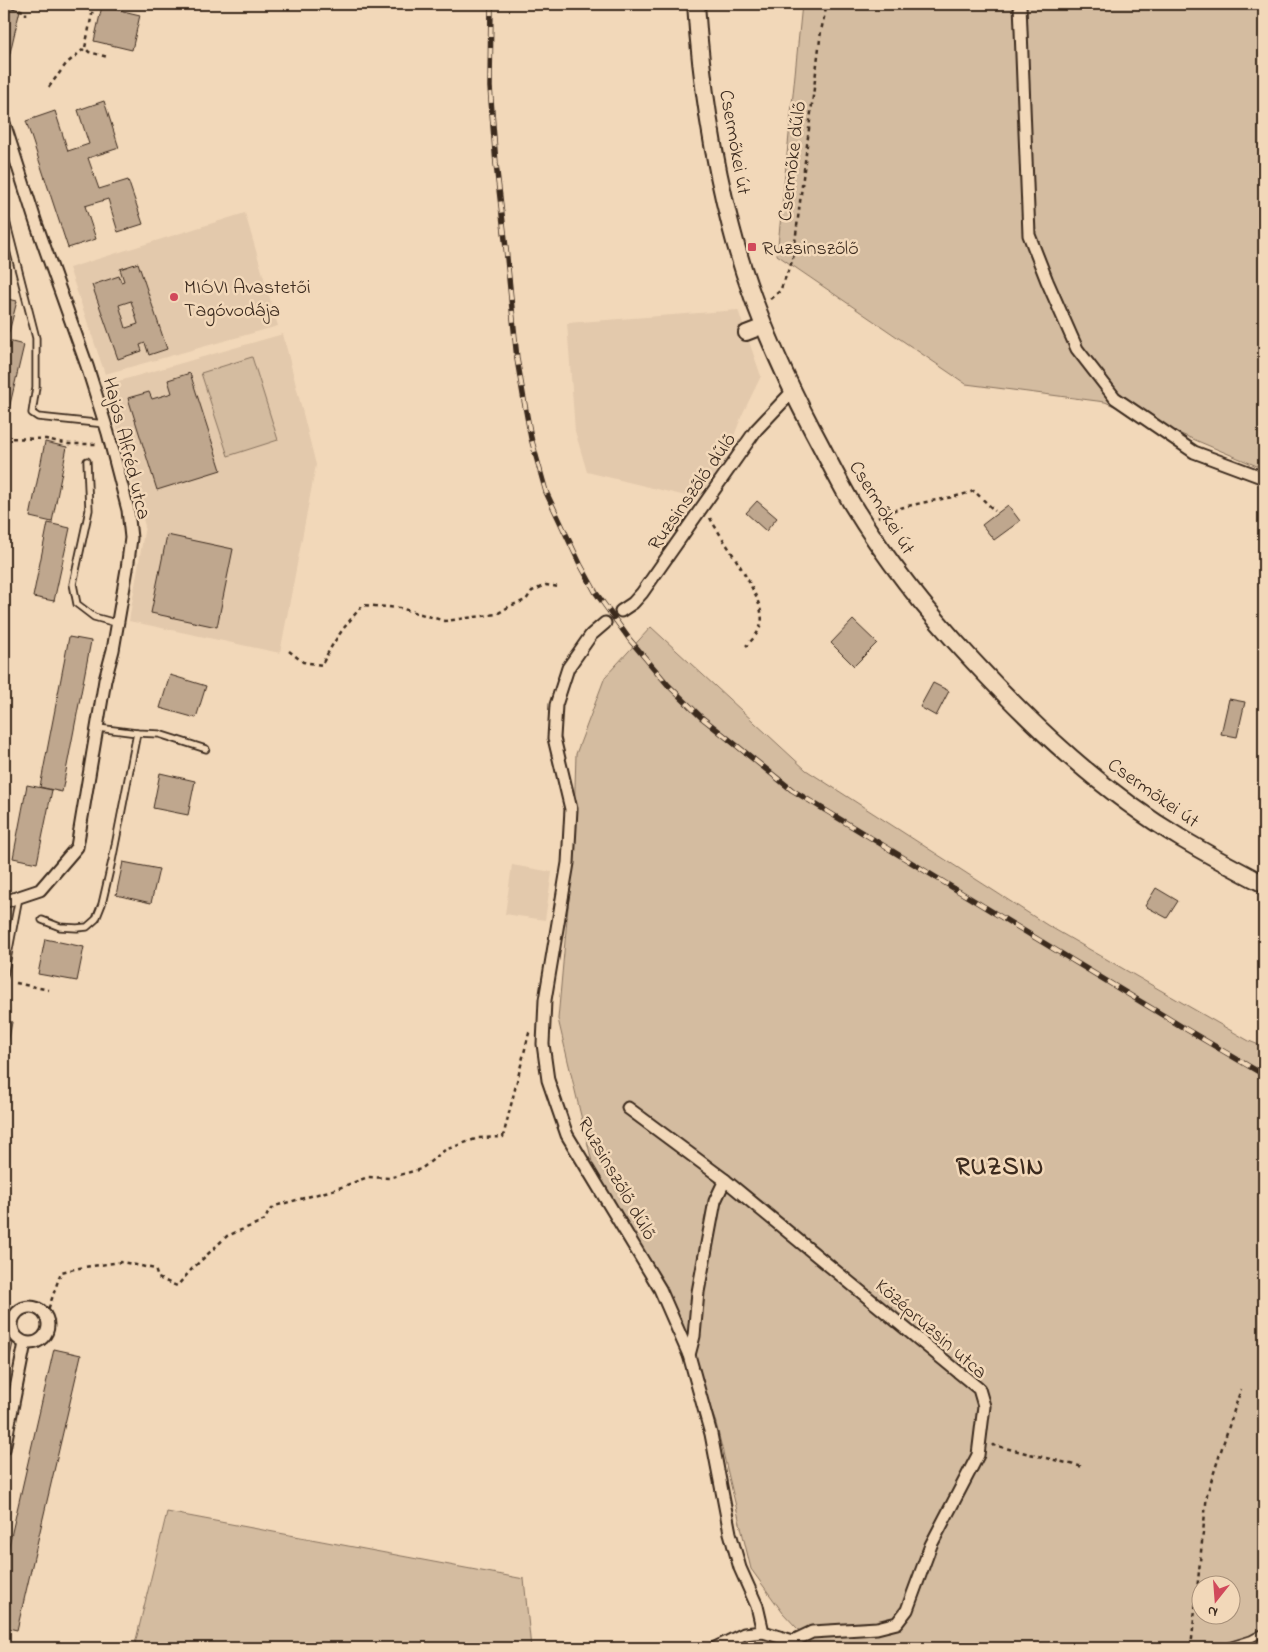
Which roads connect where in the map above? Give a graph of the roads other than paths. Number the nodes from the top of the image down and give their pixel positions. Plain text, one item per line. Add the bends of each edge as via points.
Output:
1 (696, 4) edge
2 (1020, 4) edge
3 (4, 123) edge
4 (4, 213) edge
5 (764, 326) junction
6 (746, 333) dead end
7 (793, 392) junction
8 (105, 424) junction
9 (87, 461) dead end
10 (1264, 478) edge
11 (622, 611) tunnel mouth
12 (116, 623) junction
13 (604, 623) tunnel mouth
14 (98, 728) junction
15 (137, 733) junction
16 (206, 749) dead end
17 (1264, 884) edge
18 (19, 896) junction
19 (4, 902) edge
20 (42, 920) dead end
21 (4, 976) edge
22 (628, 1108) dead end
23 (725, 1180) junction
24 (25, 1343) junction
25 (689, 1356) junction
26 (4, 1449) edge
27 (763, 1632) junction
28 (1264, 1632) edge
29 (795, 1645) edge
30 (715, 1648) edge
31 (1222, 1648) edge

1 - 5 main road, Csermőkei út via 705,95 717,168 731,229
2 - 10 street via 1029,235 1077,349 1115,398 1186,447
3 - 8 street, Hajós Alfréd utca
4 - 8 lane via 36,338 36,387 32,413 38,417
5 - 6 street
5 - 7 main road, Csermőkei út
7 - 11 street, Ruzsinszőlő dűlő via 756,430 642,593
7 - 17 main road, Csermőkei út via 840,483 892,563 949,635 1012,703 1068,755 1128,803 1181,839
8 - 12 street, Hajós Alfréd utca via 128,510 131,538
9 - 12 lane via 89,510 73,584 77,604 94,617
12 - 14 street, Hajós Alfréd utca
13 - 25 street, Ruzsinszőlő dűlő via 591,635 568,668 556,705 554,738 570,809 568,863 545,1000 543,1044 548,1080 568,1135 660,1288
14 - 15 lane
14 - 18 street, Hajós Alfréd utca via 78,847 40,890
15 - 16 lane via 159,734
15 - 20 lane via 112,861 96,919 87,927 77,928 60,927
18 - 19 street, Hajós Alfréd utca
18 - 21 lane
22 - 23 street, Középruzsin utca
23 - 25 street via 715,1201
23 - 29 street, Középruzsin utca via 979,1389 984,1406 978,1455 931,1545 907,1610 897,1623 877,1628 812,1632
24 - 24 street via 12,1332 12,1320 15,1314 31,1307 46,1316 48,1328 42,1339
24 - 26 street
25 - 27 street, Ruzsinszőlő dűlő via 710,1434 730,1533 740,1568 757,1606
27 - 29 street
27 - 30 street via 744,1634
28 - 31 lane

